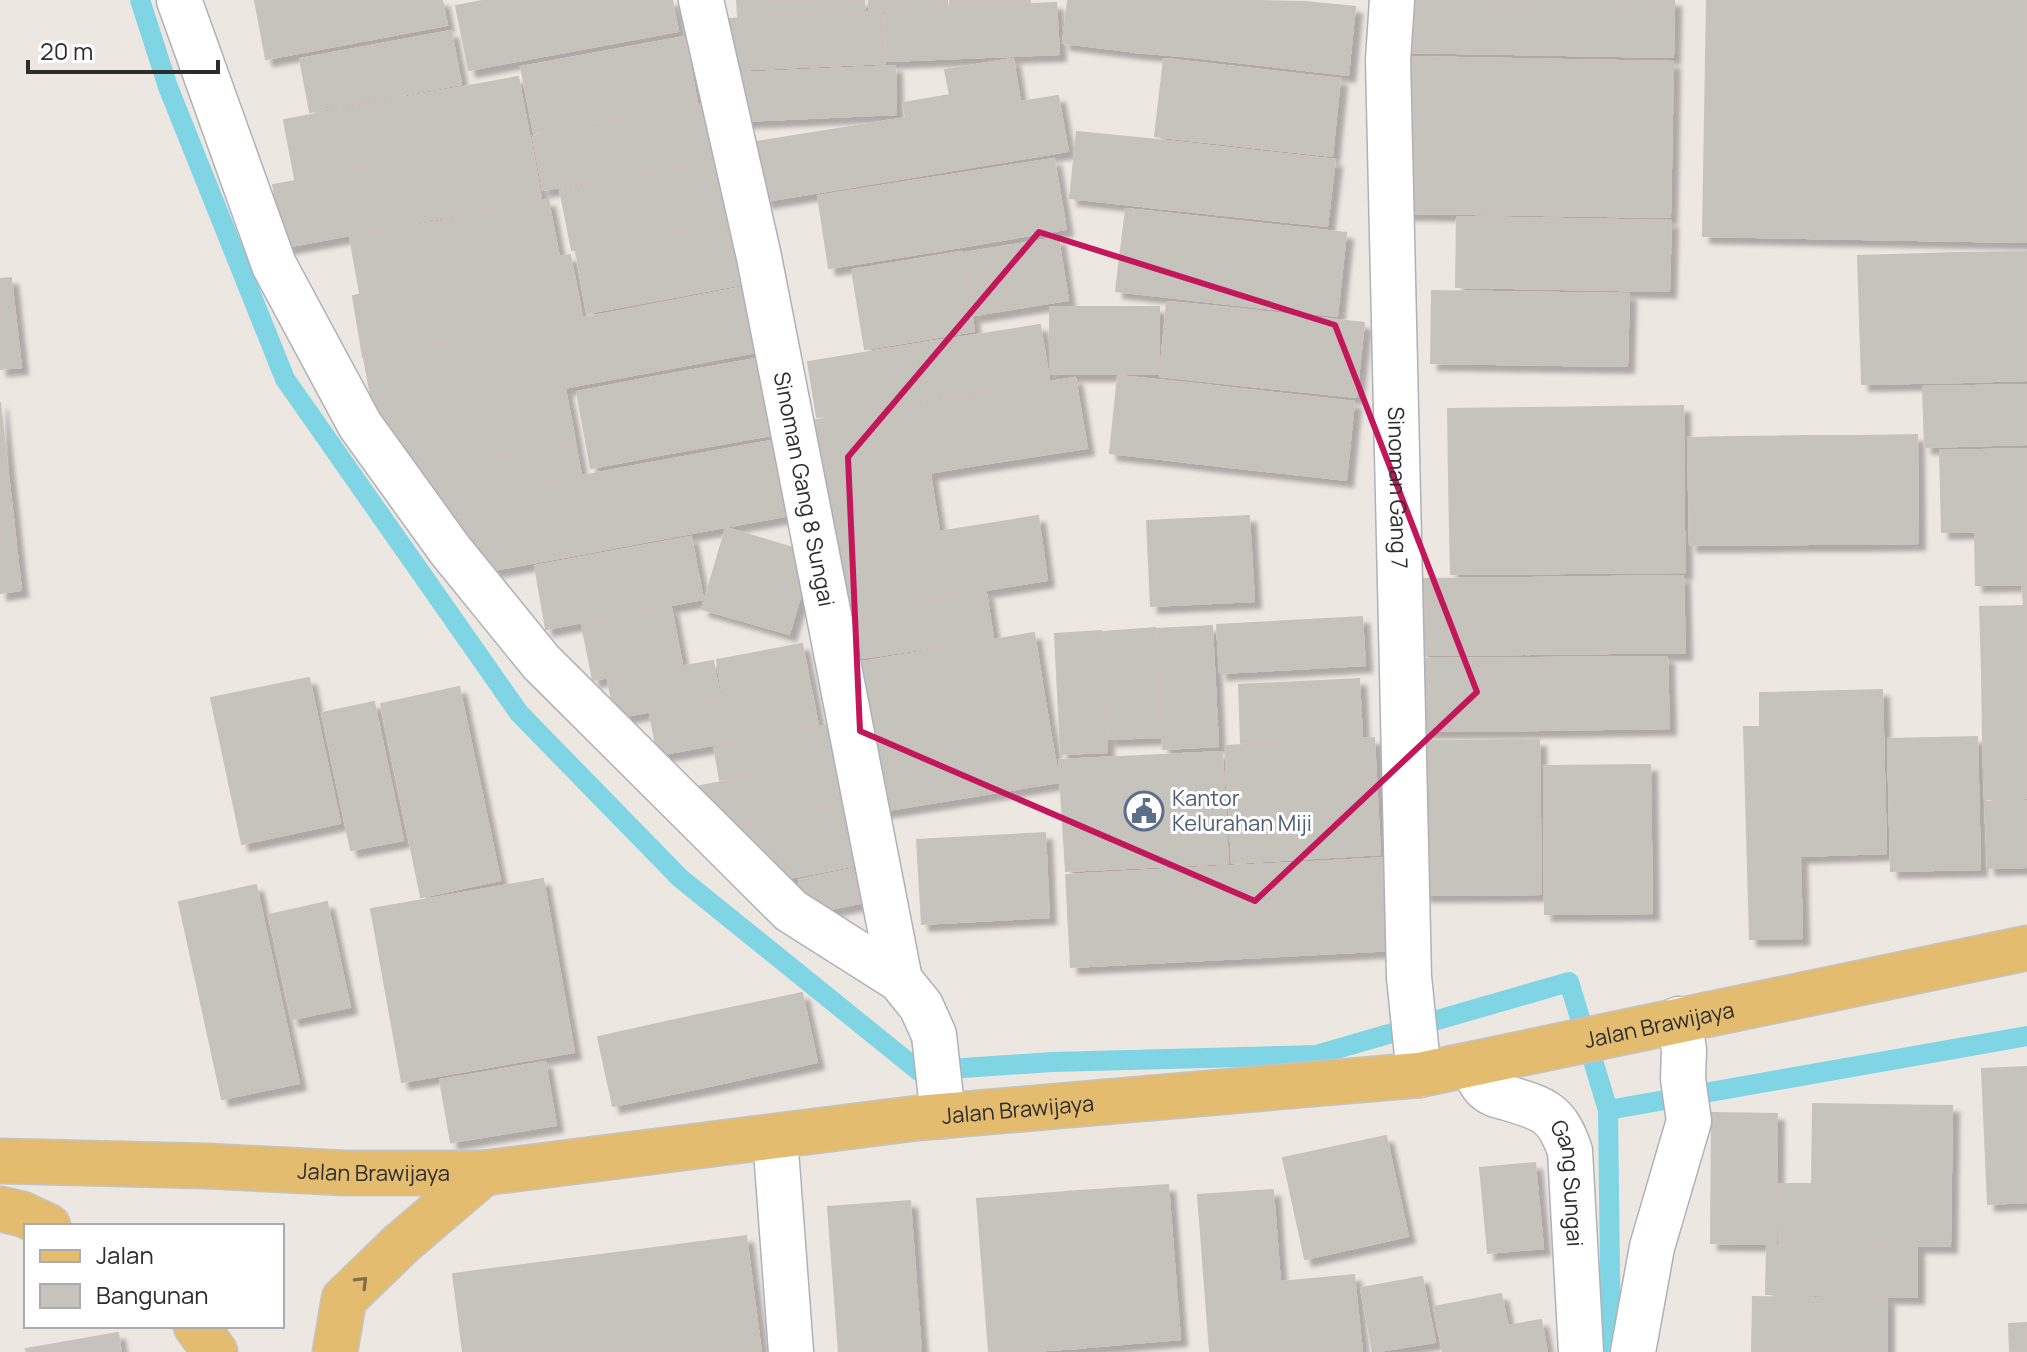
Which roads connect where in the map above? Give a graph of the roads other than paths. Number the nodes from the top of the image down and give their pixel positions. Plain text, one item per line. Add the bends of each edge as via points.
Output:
1 (179, 0) edge
2 (701, 0) edge
3 (1392, 0) edge
4 (2027, 948) edge
5 (900, 980) junction
6 (1668, 1022) junction
7 (1418, 1064) junction
8 (1473, 1065) junction
9 (938, 1075) junction
10 (775, 1137) junction
11 (0, 1161) edge
12 (484, 1173) junction
13 (0, 1209) edge
14 (44, 1224) edge
15 (197, 1328) edge
16 (215, 1352) edge
17 (335, 1352) edge
18 (791, 1352) edge
19 (1581, 1352) edge
20 (1633, 1352) edge

1 - 5 street via 274,265 360,425 450,550 541,662 791,911
2 - 5 street, Sinoman Gang 8 Sungai via 759,257
3 - 7 street, Sinoman Gang 7 via 1388,60 1409,977
4 - 6 main road, Jalan Brawijaya
5 - 9 street via 921,1006
6 - 8 main road, Jalan Brawijaya
6 - 20 street via 1684,1050 1686,1100
7 - 8 main road, Jalan Brawijaya
7 - 9 main road, Jalan Brawijaya
8 - 19 street, Gang Sungai via 1483,1086 1494,1094 1548,1113 1562,1128 1570,1151
9 - 10 main road, Jalan Brawijaya
10 - 12 main road, Jalan Brawijaya
10 - 18 street
11 - 12 main road, Jalan Brawijaya
17 -> 12 main road via 344,1299
13 - 14 main road
15 - 16 main road

